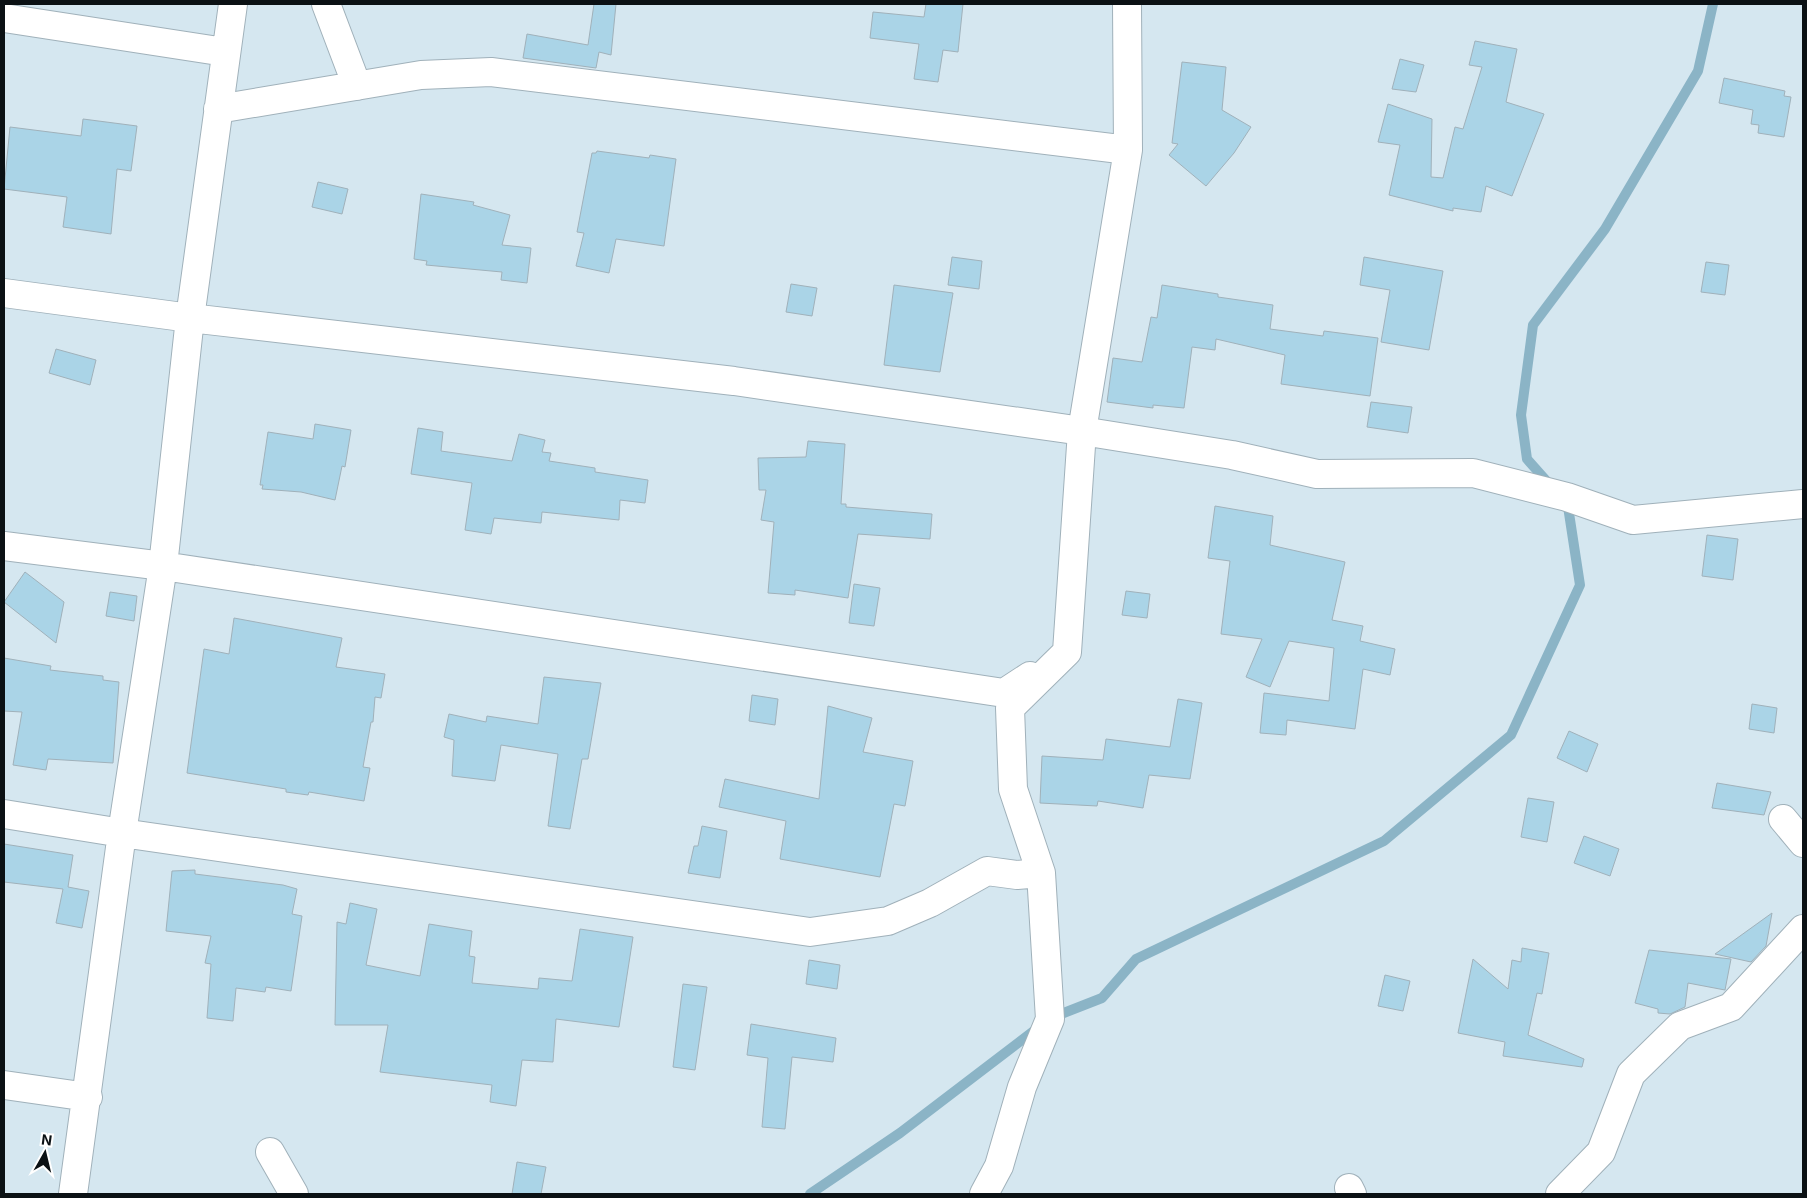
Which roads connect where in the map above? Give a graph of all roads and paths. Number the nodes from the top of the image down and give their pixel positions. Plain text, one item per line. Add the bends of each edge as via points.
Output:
1 (233, 4) edge
2 (326, 4) edge
3 (1127, 4) edge
4 (4, 18) edge
5 (225, 52) junction
6 (357, 86) junction
7 (218, 109) junction
8 (1128, 150) junction
9 (4, 293) edge
10 (190, 318) junction
11 (1082, 431) junction
12 (1803, 504) edge
13 (4, 546) edge
14 (163, 566) junction
15 (1067, 652) junction
16 (4, 814) edge
17 (1783, 819) dead end
18 (122, 833) junction
19 (1803, 843) edge
20 (1041, 873) junction
21 (1803, 929) edge
22 (4, 1084) edge
23 (88, 1096) junction
24 (270, 1152) dead end
25 (73, 1194) edge
26 (294, 1194) edge
27 (984, 1194) edge
28 (1560, 1194) edge

1 - 5 street
2 - 6 street
3 - 8 street
4 - 5 street
5 - 7 street
6 - 7 street
6 - 8 street via 421,75 491,72
7 - 10 street
8 - 11 street
9 - 10 street
10 - 11 street via 724,380
10 - 14 street
11 - 12 street via 1232,455 1317,474 1473,473 1567,497 1633,520
11 - 15 street
13 - 14 street
14 - 15 street via 1004,693
14 - 18 street
15 - 20 street via 1010,708 1014,789
16 - 18 street
17 - 19 street
18 - 20 street via 810,932 888,921 930,903 987,871 1017,875
18 - 23 street
20 - 27 street via 1050,1018 1022,1087 999,1166
21 - 28 street via 1731,1007 1680,1026 1631,1074 1601,1152
22 - 23 street
23 - 25 street
24 - 26 street

